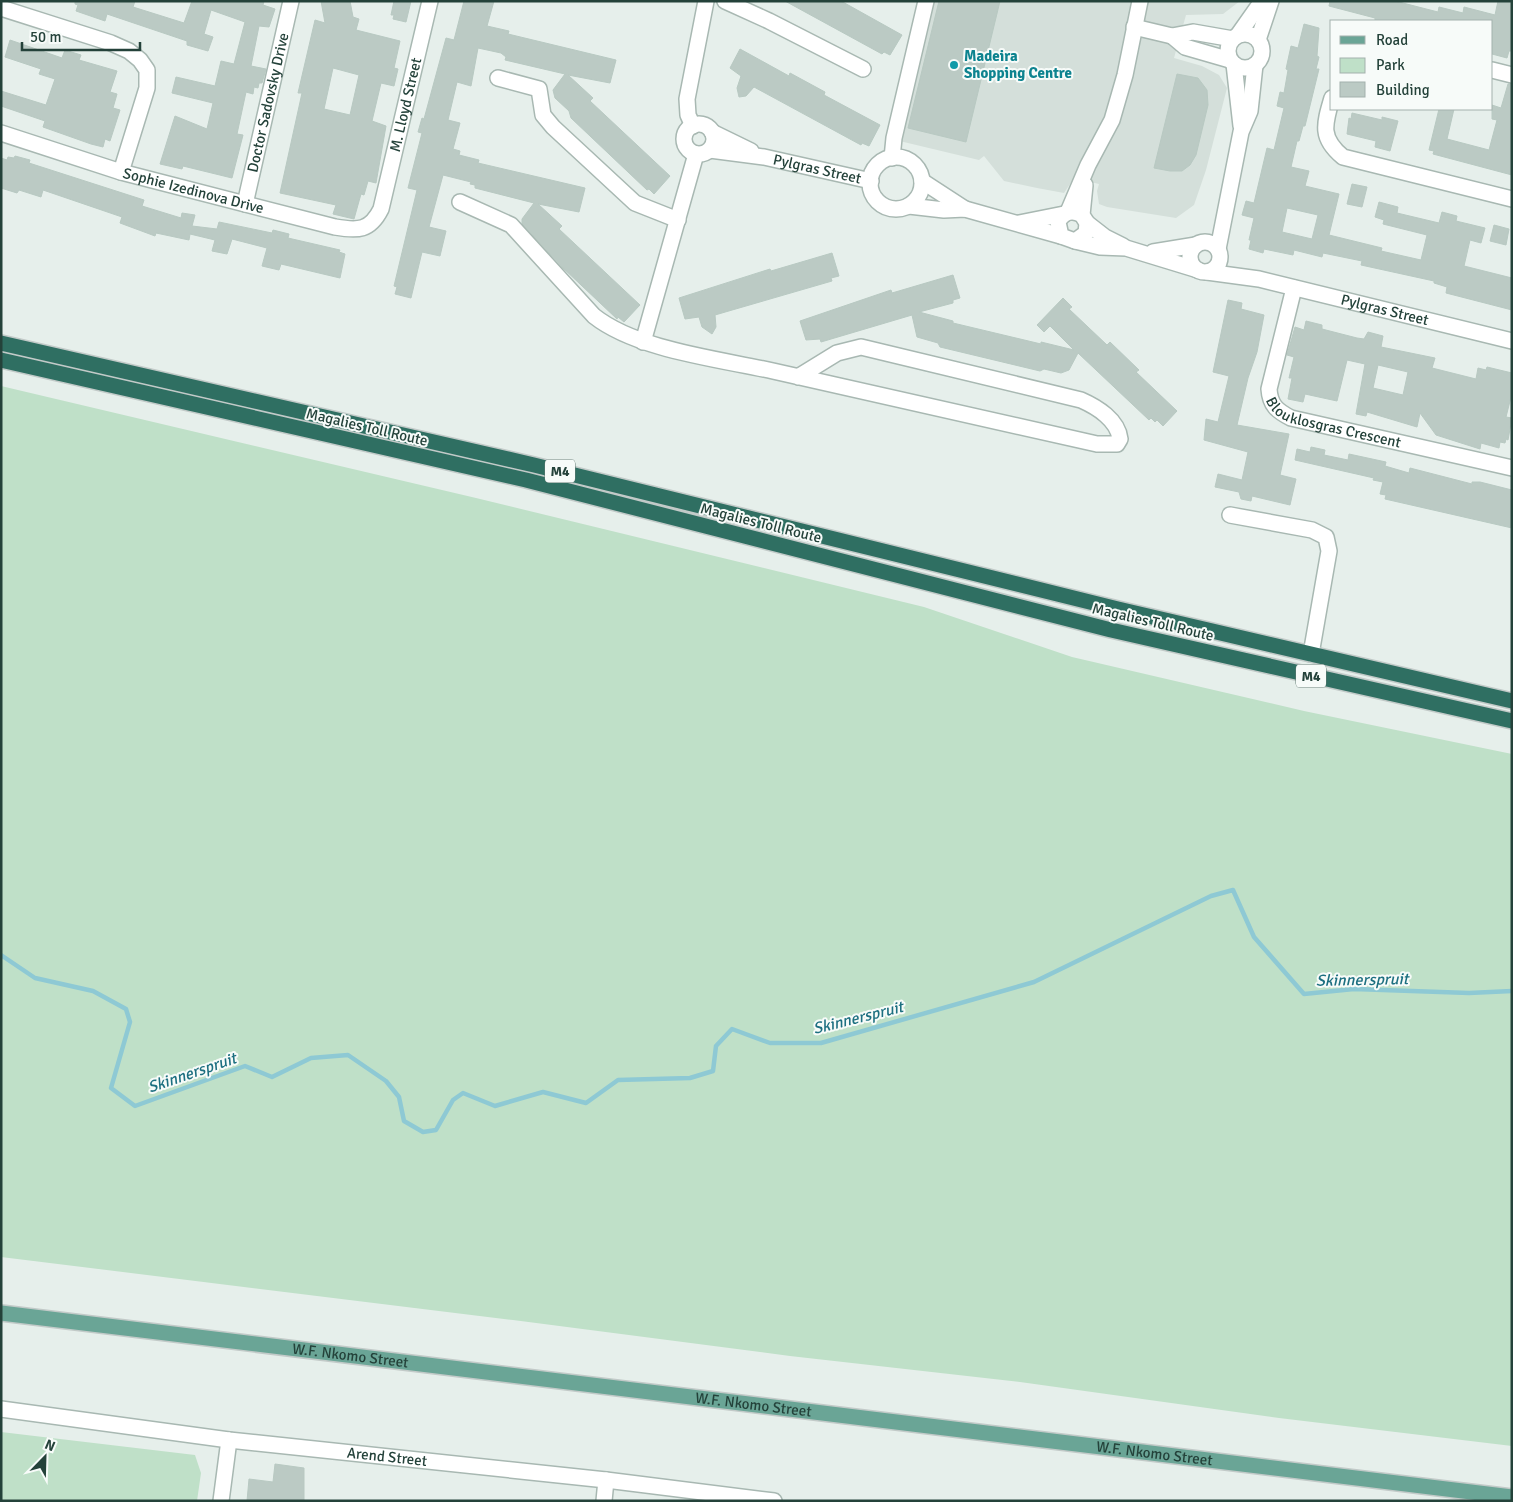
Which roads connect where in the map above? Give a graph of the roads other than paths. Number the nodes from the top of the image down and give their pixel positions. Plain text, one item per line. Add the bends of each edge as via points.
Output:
1 (291, 1) edge
2 (430, 1) edge
3 (706, 1) edge
4 (725, 1) edge
5 (926, 1) edge
6 (1140, 1) edge
7 (1262, 1) edge
8 (1271, 1) edge
9 (1, 8) edge
10 (1134, 27) junction
11 (1172, 36) junction
12 (1235, 37) junction
13 (1258, 40) junction
14 (1232, 62) junction
15 (1255, 65) junction
16 (863, 69) dead end
17 (1493, 70) edge
18 (1512, 74) edge
19 (498, 78) dead end
20 (1330, 104) edge
21 (693, 126) junction
22 (712, 132) junction
23 (1241, 132) junction
24 (1, 133) edge
25 (703, 152) junction
26 (764, 157) junction
27 (892, 158) junction
28 (121, 172) junction
29 (871, 181) junction
30 (922, 181) junction
31 (1512, 199) edge
32 (460, 202) dead end
33 (245, 204) junction
34 (909, 206) junction
35 (965, 209) junction
36 (381, 210) joint
37 (1075, 216) junction
38 (1222, 219) junction
39 (678, 220) junction
40 (1017, 223) junction
41 (1068, 239) junction
42 (1198, 244) junction
43 (1126, 248) junction
44 (1219, 251) junction
45 (1146, 253) junction
46 (1202, 271) junction
47 (1259, 279) junction
48 (1294, 288) junction
49 (1512, 341) edge
50 (643, 342) junction
51 (1, 343) edge
52 (1, 360) edge
53 (798, 377) junction
54 (1512, 468) edge
55 (1230, 515) dead end
56 (1311, 654) junction
57 (1512, 701) edge
58 (1512, 722) edge
59 (1, 1313) edge
60 (1, 1409) edge
61 (229, 1440) junction
62 (606, 1480) junction
63 (1510, 1497) edge
64 (221, 1501) edge
65 (604, 1501) edge
66 (774, 1501) edge

1 - 33 street, Doctor Sadovsky Drive
2 - 36 street, M. Lloyd Street
3 - 21 street via 687,99
4 - 16 street
5 - 27 street
6 - 10 street
7 - 12 street
8 - 13 street
9 - 28 street via 111,43 140,60 147,70 147,88
10 - 11 street
10 - 37 street via 1112,120 1086,169
11 - 12 street via 1192,32
11 - 14 street via 1185,46
12 - 13 street via 1249,34
12 - 14 street via 1228,49
13 - 15 street via 1262,51
14 - 15 street via 1244,68
14 - 23 street
15 - 23 street via 1250,111
17 - 18 street
19 - 39 street via 539,89 543,115 560,133 635,203
20 - 31 street via 1325,135 1331,147 1343,157
21 - 22 street via 705,126
21 - 25 street via 686,132 684,141 688,150
22 - 25 street via 714,141
22 - 26 street, Pylgras Street
23 - 38 street
24 - 28 street, Sophie Izedinova Drive
25 - 26 street, Pylgras Street
25 - 39 street
26 - 29 street, Pylgras Street
27 - 29 street via 878,166
27 - 30 street via 901,158 916,166
28 - 33 street, Sophie Izedinova Drive
29 - 34 street via 874,196 879,202 893,209
30 - 34 street via 919,196
30 - 35 street, Pylgras Street
32 - 50 street via 511,225 594,316 609,328
33 - 36 street, Sophie Izedinova Drive via 350,230 374,222
34 - 35 street, Pylgras Street
35 - 40 street, Pylgras Street
37 - 40 street, Pylgras Street
37 - 41 street via 1058,222
37 - 41 street via 1084,237
37 - 43 street, Pylgras Street
38 - 42 street
38 - 44 street
39 - 50 street
40 - 41 street, Pylgras Street
41 - 43 street, Pylgras Street via 1100,247
42 - 44 street via 1210,243
42 - 45 street, Pylgras Street
42 - 46 street via 1190,258 1194,267
43 - 45 street, Pylgras Street
44 - 46 street via 1219,263
44 - 47 street, Pylgras Street via 1230,264
45 - 46 street, Pylgras Street
46 - 47 street, Pylgras Street
47 - 48 street, Pylgras Street
48 - 49 street, Pylgras Street
48 - 54 street, Blouklosgras Crescent via 1269,388 1274,408 1291,418
50 - 53 street
51 - 56 highway, Magalies Toll Route / M4 via 534,465
52 - 58 highway, Magalies Toll Route / M4 via 526,480 1111,630
53 - 53 street via 1097,444 1117,444 1120,439 1120,433 1105,415 1082,400 861,347 837,353
55 - 56 street via 1312,530 1326,537 1330,551
56 - 57 highway, Magalies Toll Route / M4
59 - 63 main road, W.F. Nkomo Street
60 - 61 street, Arend Street
61 - 62 street, Arend Street
61 - 64 street
62 - 65 street
62 - 66 street, Arend Street

